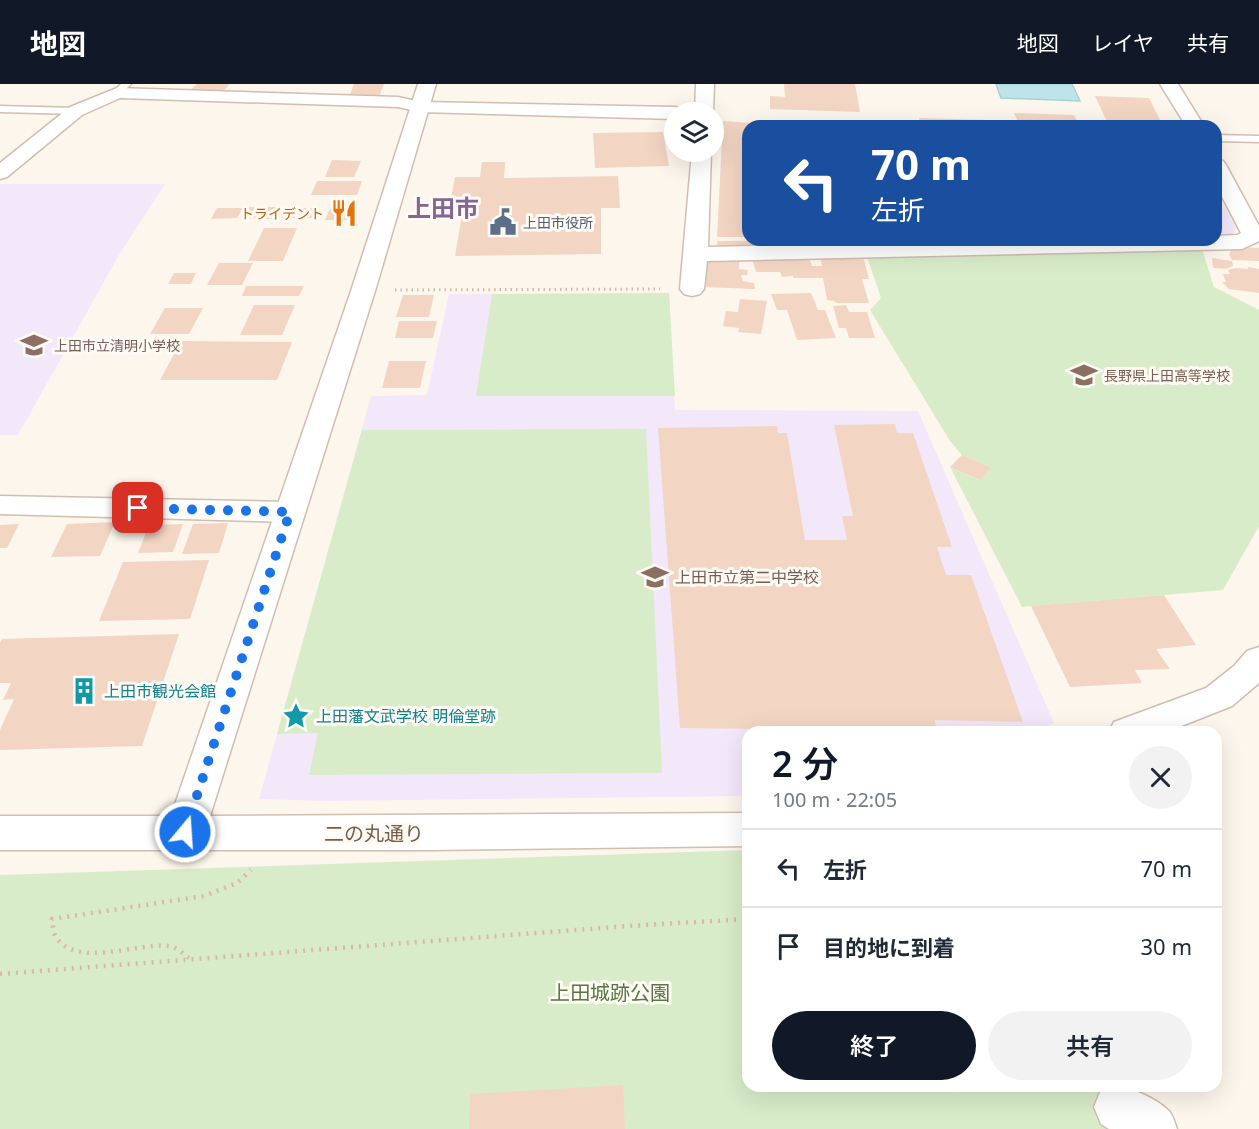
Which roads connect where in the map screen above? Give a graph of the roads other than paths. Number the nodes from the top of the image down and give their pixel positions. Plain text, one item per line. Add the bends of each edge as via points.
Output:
1 (705, 84) edge
2 (1169, 84) edge
3 (122, 88) edge
4 (423, 96) edge
5 (704, 102) edge
6 (0, 110) edge
7 (75, 111) junction
8 (664, 112) edge
9 (1191, 120) edge
10 (1222, 138) edge
11 (1259, 139) edge
12 (701, 162) edge
13 (0, 173) edge
14 (1222, 176) edge
15 (1222, 242) edge
16 (1060, 246) edge
17 (696, 254) junction
18 (692, 289) road end
19 (0, 505) edge
20 (290, 512) junction
21 (1259, 660) edge
22 (1143, 726) edge
23 (742, 830) edge
24 (185, 832) junction
25 (0, 833) edge

1 - 5 street
2 - 9 street
3 - 4 street via 398,102
3 - 7 street
4 - 8 street
4 - 20 street
6 - 7 lane
7 - 13 street
10 - 11 lane
12 - 17 street
14 - 15 street via 1253,235 1242,242
16 - 17 street
17 - 18 street
19 - 20 street
20 - 24 street
21 - 22 street via 1219,697
23 - 24 street, 二の丸通り
24 - 25 street, 二の丸通り

